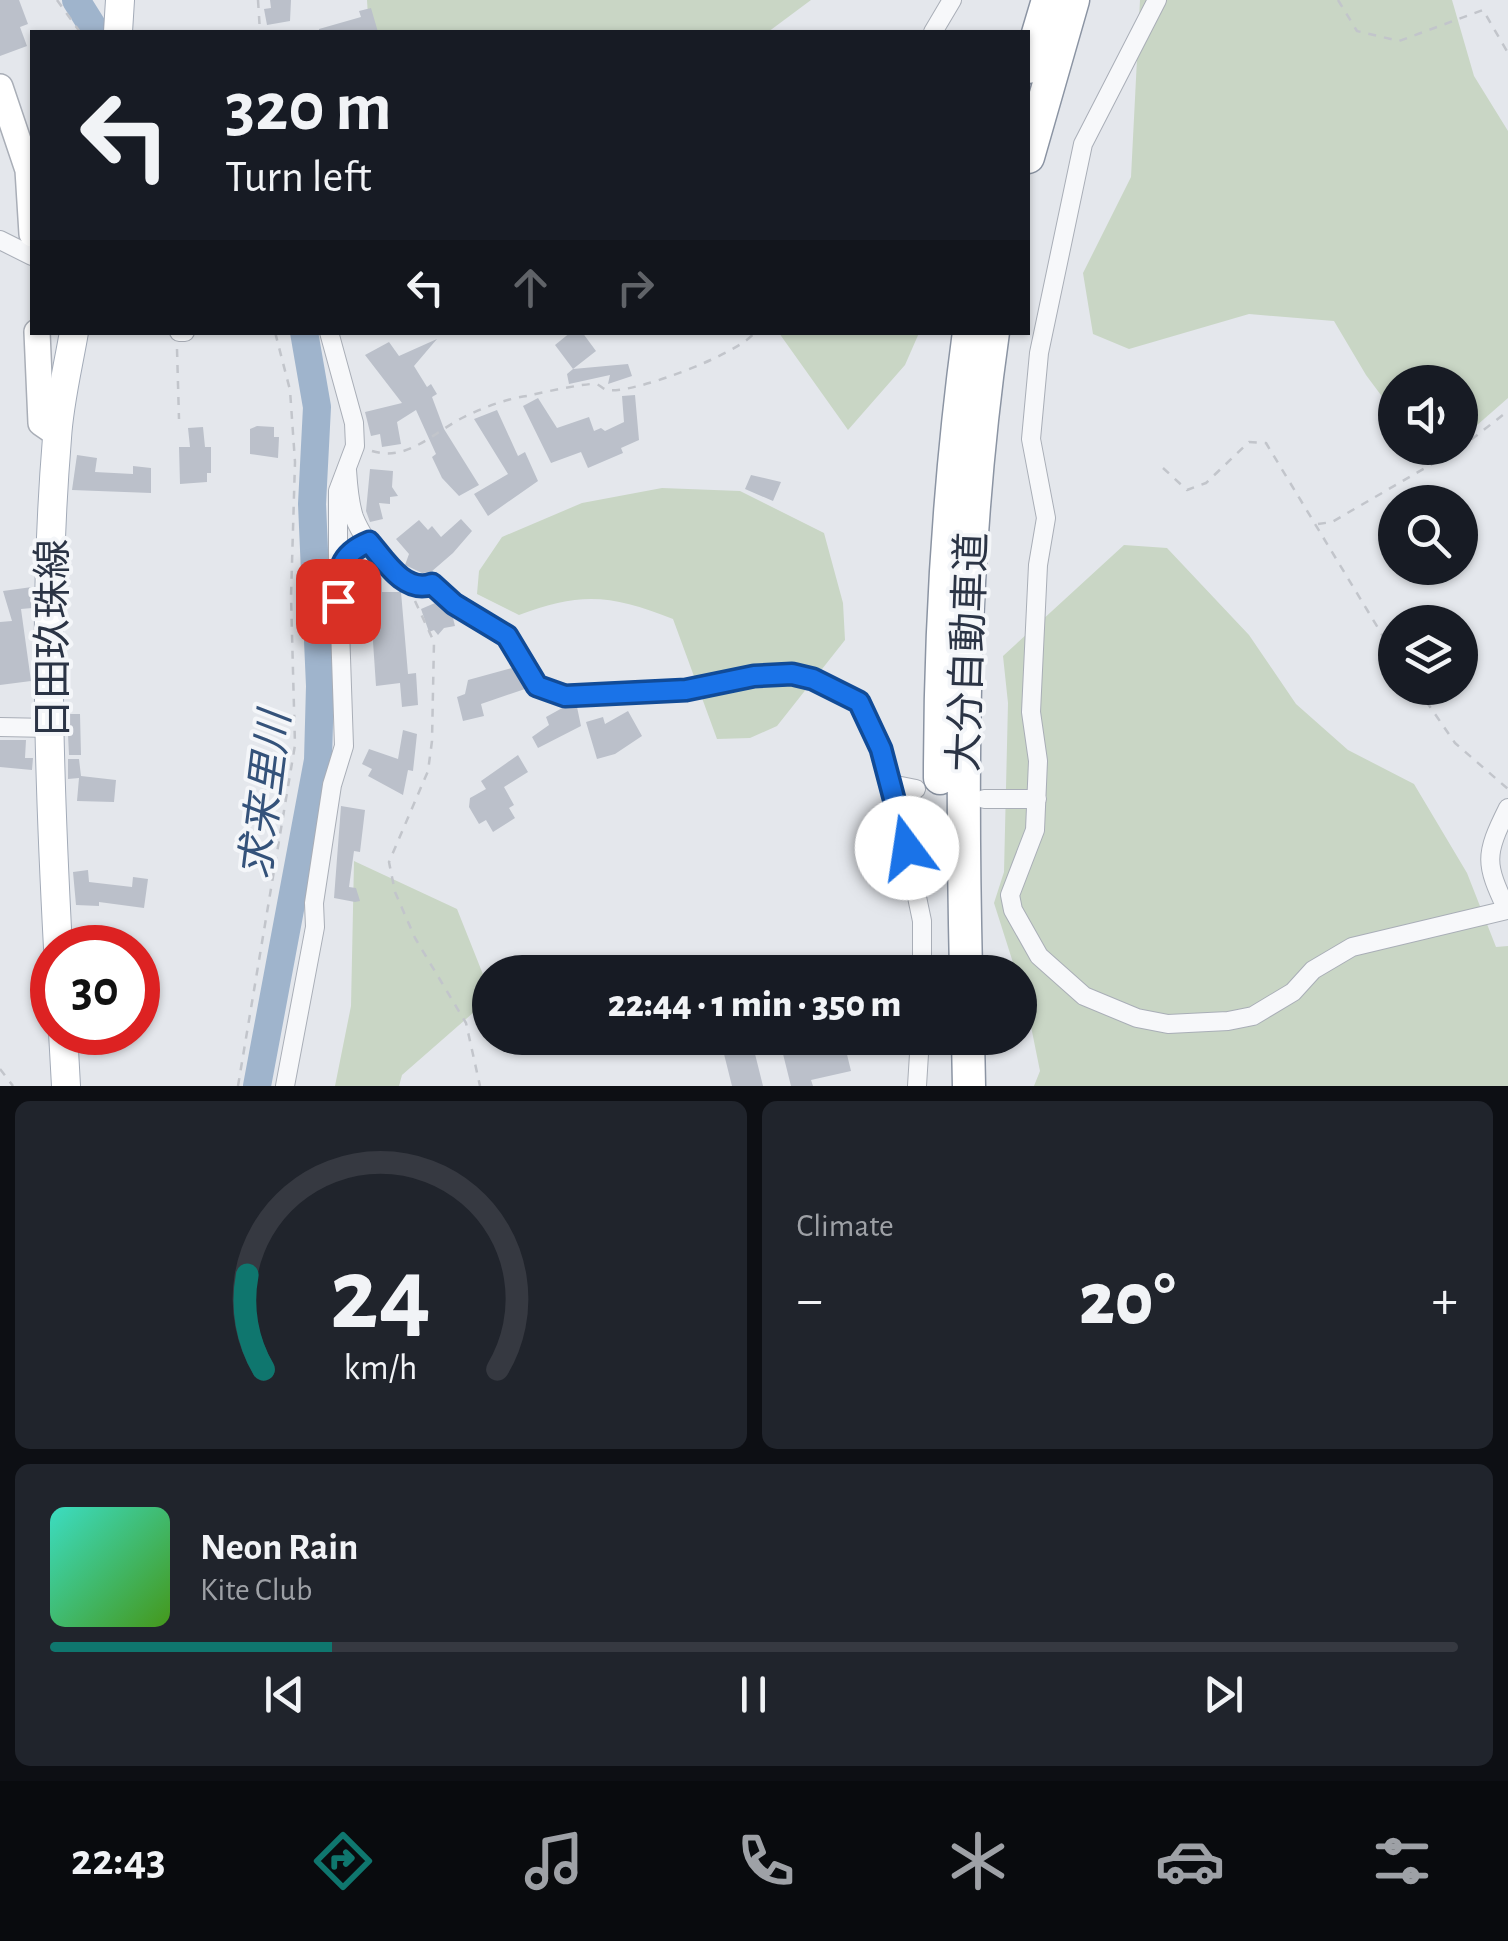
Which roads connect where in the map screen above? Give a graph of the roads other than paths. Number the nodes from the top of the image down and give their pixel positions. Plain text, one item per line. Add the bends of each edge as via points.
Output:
1 (120, 0) edge
2 (952, 0) edge
3 (1048, 0) edge
4 (1073, 0) edge
5 (1157, 0) edge
6 (118, 30) edge
7 (933, 30) edge
8 (1030, 60) edge
9 (0, 87) edge
10 (1030, 150) edge
11 (30, 202) edge
12 (0, 240) edge
13 (30, 255) edge
14 (38, 335) edge
15 (74, 335) edge
16 (329, 335) edge
17 (969, 335) edge
18 (993, 335) edge
19 (57, 434) junction
20 (347, 470) junction
21 (369, 542) junction
22 (338, 569) junction
23 (0, 727) edge
24 (50, 728) junction
25 (890, 784) junction
26 (916, 789) dead end
27 (984, 799) dead end
28 (1036, 799) junction
29 (1508, 808) edge
30 (57, 925) edge
31 (922, 955) edge
32 (944, 955) edge
33 (966, 955) edge
34 (64, 1055) edge
35 (919, 1055) edge
36 (946, 1055) edge
37 (968, 1055) edge
38 (66, 1086) edge
39 (285, 1086) edge
40 (916, 1086) edge
41 (947, 1086) edge
42 (969, 1086) edge

1 - 6 main road
2 - 7 street
3 - 8 highway
4 - 10 highway
5 - 28 street via 1083,144 1039,353 1031,438 1046,518 1032,712
9 - 11 main road via 28,170
12 - 13 street
14 - 19 main road via 41,422
15 - 19 main road, 日田玖珠線
16 - 20 street via 354,423
17 - 32 highway, 大分自動車道 via 952,452 940,663
18 - 33 highway, 大分自動車道 via 976,454 963,663
19 - 24 main road, 日田玖珠線
20 - 21 street via 354,518
20 - 22 street via 338,491
21 - 22 street via 344,556
21 - 25 street via 407,583 432,584 507,636 537,686 565,696 686,690 754,676 813,679 859,702
22 - 39 street via 344,746 332,785
23 - 24 street
24 - 30 main road, 日田玖珠線
25 - 26 street
25 - 31 street via 922,921
27 - 28 street
28 - 29 street via 1036,830 1010,895 1039,956 1084,996 1168,1024 1253,1016 1352,947 1507,910 1488,870
34 - 38 main road
35 - 40 street
36 - 41 highway
37 - 42 highway

